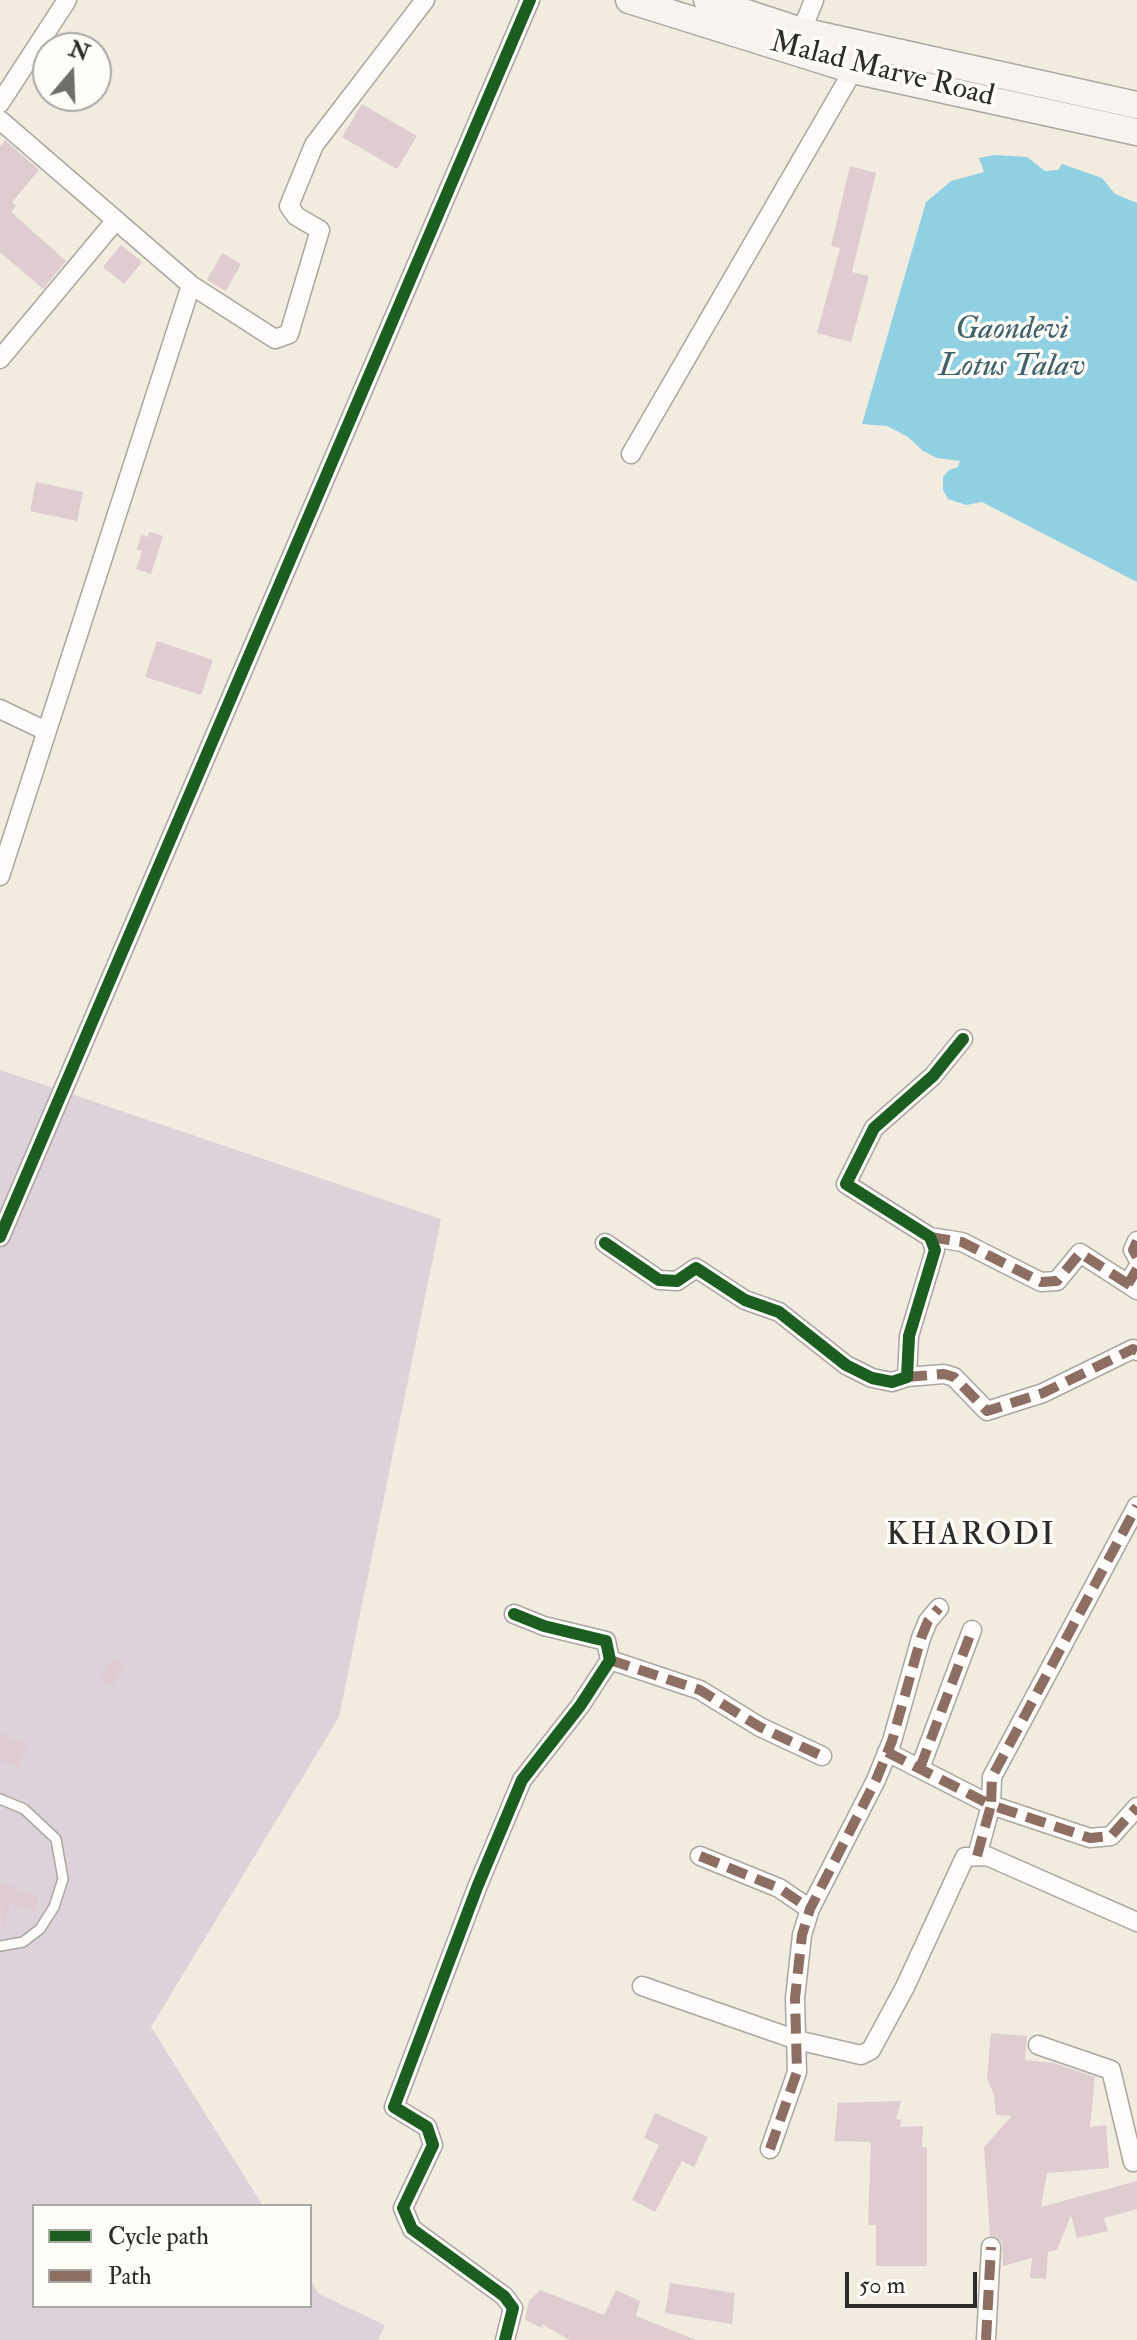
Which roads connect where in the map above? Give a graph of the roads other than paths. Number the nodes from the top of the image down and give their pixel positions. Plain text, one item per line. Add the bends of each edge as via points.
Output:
1 (67, 0) edge
2 (425, 0) edge
3 (530, 0) edge
4 (629, 0) edge
5 (707, 0) edge
6 (814, 0) edge
7 (798, 41) junction
8 (867, 46) junction
9 (853, 70) junction
10 (0, 103) edge
11 (1137, 105) edge
12 (0, 120) edge
13 (1137, 132) edge
14 (116, 220) junction
15 (191, 285) junction
16 (0, 359) edge
17 (631, 454) dead end
18 (0, 709) edge
19 (46, 731) junction
20 (0, 876) edge
21 (963, 1039) dead end
22 (0, 1237) edge
23 (930, 1237) junction
24 (1137, 1241) edge
25 (605, 1243) dead end
26 (1137, 1257) edge
27 (1134, 1281) edge
28 (1137, 1351) edge
29 (907, 1377) junction
30 (1137, 1506) edge
31 (939, 1608) dead end
32 (514, 1614) dead end
33 (972, 1630) dead end
34 (610, 1660) junction
35 (887, 1752) junction
36 (822, 1756) dead end
37 (920, 1768) junction
38 (0, 1799) edge
39 (991, 1805) junction
40 (1137, 1807) edge
41 (700, 1856) dead end
42 (977, 1856) junction
43 (810, 1909) junction
44 (1137, 1922) edge
45 (0, 1946) edge
46 (642, 1986) dead end
47 (797, 2040) junction
48 (1038, 2045) dead end
49 (770, 2149) dead end
50 (1137, 2161) edge
51 (991, 2247) dead end
52 (505, 2340) edge
53 (986, 2340) edge

1 - 10 street
2 - 15 street via 314,145 289,206 320,230 289,334 275,339
3 - 22 street
4 - 7 main road, Malad Marve Road
5 - 7 main road
6 - 7 street
7 - 8 main road
7 - 9 main road, Malad Marve Road
8 - 9 street
8 - 11 main road
9 - 13 main road, Malad Marve Road
9 - 17 street
12 - 14 street
14 - 15 street
14 - 16 street
15 - 19 street
18 - 19 street
19 - 20 street
21 - 23 street via 933,1076 874,1128 846,1184
23 - 27 street via 962,1242 1041,1282 1057,1281 1080,1253
23 - 29 street via 935,1250 909,1336
24 - 26 street
25 - 29 street via 659,1280 677,1281 696,1268 745,1300 779,1312 846,1365 872,1378 892,1382
28 - 29 street via 1043,1393 987,1411 954,1377
30 - 39 street via 992,1777
31 - 35 street via 921,1638
32 - 34 street via 606,1641
33 - 37 street
34 - 36 street via 700,1690
34 - 52 street via 522,1780 394,2107 427,2127 433,2145 403,2208 412,2229 504,2296 513,2308
35 - 37 street
35 - 43 street
37 - 39 street
38 - 45 lane via 24,1809 56,1839 63,1879 40,1929 23,1942
39 - 40 street via 1090,1838 1111,1836
39 - 42 street
41 - 43 street via 779,1888
42 - 44 street
42 - 47 street via 965,1857 871,2050 861,2055
43 - 47 street via 797,1963
46 - 47 street
47 - 49 street via 797,2072
48 - 50 street via 1111,2070 1133,2162
51 - 53 street

